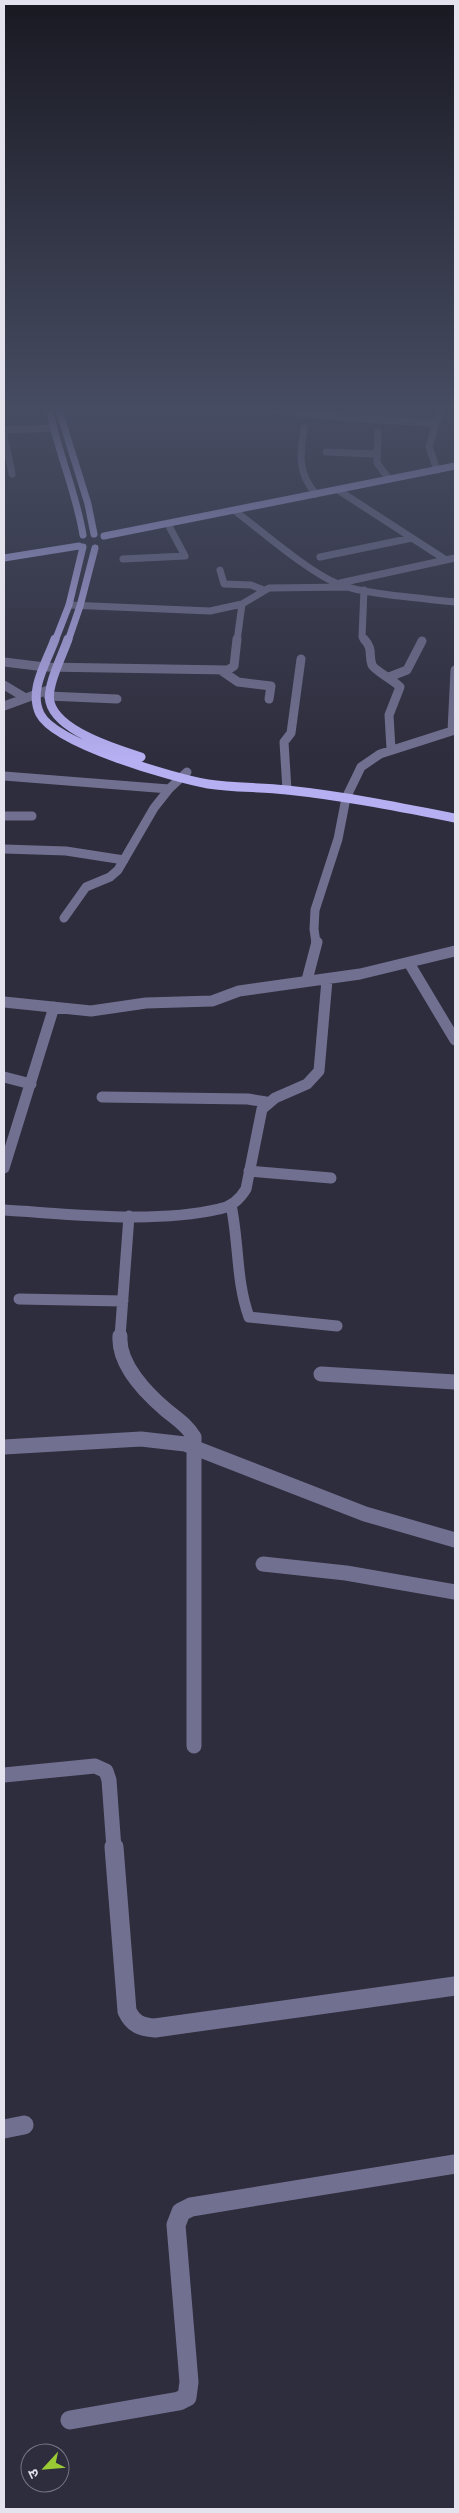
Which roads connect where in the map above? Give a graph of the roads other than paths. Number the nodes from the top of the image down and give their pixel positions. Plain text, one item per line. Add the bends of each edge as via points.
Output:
1 (81, 524) edge
2 (92, 524) edge
3 (176, 524) edge
4 (186, 524) edge
5 (254, 524) edge
6 (391, 524) edge
7 (170, 528) junction
8 (94, 534) junction
9 (83, 535) junction
10 (106, 538) junction
11 (412, 538) junction
12 (79, 545) junction
13 (95, 548) junction
14 (4, 552) edge
15 (320, 557) dead end
16 (4, 558) edge
17 (124, 559) dead end
18 (452, 560) edge
19 (220, 570) dead end
20 (338, 584) junction
21 (348, 587) junction
22 (264, 590) junction
23 (364, 590) junction
24 (455, 602) edge
25 (242, 604) junction
26 (69, 605) junction
27 (80, 606) junction
28 (422, 641) dead end
29 (301, 659) dead end
30 (4, 662) edge
31 (45, 667) junction
32 (59, 667) junction
33 (455, 670) edge
34 (222, 671) junction
35 (389, 677) junction
36 (4, 684) edge
37 (49, 693) junction
38 (34, 694) junction
39 (24, 697) junction
40 (117, 699) dead end
41 (269, 699) dead end
42 (4, 706) edge
43 (453, 731) edge
44 (391, 749) junction
45 (184, 774) junction
46 (4, 776) edge
47 (286, 786) junction
48 (169, 789) junction
49 (347, 794) junction
50 (455, 810) edge
51 (4, 816) edge
52 (32, 816) dead end
53 (455, 818) edge
54 (4, 848) edge
55 (124, 860) junction
56 (64, 918) dead end
57 (455, 951) edge
58 (409, 963) junction
59 (307, 980) junction
60 (328, 980) junction
61 (4, 1002) edge
62 (54, 1007) junction
63 (455, 1040) edge
64 (4, 1076) edge
65 (30, 1084) junction
66 (102, 1097) dead end
67 (266, 1102) junction
68 (8, 1142) edge
69 (4, 1168) edge
70 (249, 1171) junction
71 (332, 1178) dead end
72 (231, 1205) junction
73 (4, 1210) edge
74 (129, 1216) junction
75 (18, 1299) dead end
76 (123, 1301) junction
77 (337, 1326) dead end
78 (321, 1374) dead end
79 (455, 1382) edge
80 (195, 1447) junction
81 (4, 1448) edge
82 (455, 1540) edge
83 (264, 1564) dead end
84 (455, 1592) edge
85 (194, 1746) dead end
86 (4, 1775) edge
87 (455, 1986) edge
88 (24, 2126) dead end
89 (4, 2129) edge
90 (455, 2164) edge
91 (70, 2420) dead end

1 - 9 main road
2 - 8 main road
3 - 10 main road
4 - 7 main road
5 - 20 street via 311,568
6 - 11 street
7 - 10 main road
7 - 17 street via 185,556
8 - 9 main road
8 - 10 main road
9 - 12 main road
10 - 13 main road via 105,545
11 - 15 street
11 - 18 street
12 - 13 main road
12 - 14 main road
12 - 16 main road
12 - 26 main road
13 - 27 main road
18 - 20 street
19 - 22 street via 224,584 251,585
20 - 21 street
21 - 22 street
21 - 23 street
22 - 25 street
23 - 24 street
23 - 35 street via 362,637 371,647 372,664
25 - 27 street via 195,611
25 - 34 street via 234,666
26 - 27 street
26 - 31 main road
27 - 32 main road
28 - 35 street via 407,670
29 - 47 street via 291,733 284,742
30 - 31 street
31 - 32 street
31 - 38 main road
32 - 34 street
32 - 37 main road
33 - 43 street
34 - 41 street via 235,682 271,686
35 - 44 street via 400,687 389,715
36 - 39 street
37 - 38 street
37 - 40 street
37 - 45 main road via 53,712 67,725 108,745
38 - 39 street
38 - 45 main road via 40,715 56,730 121,760
39 - 42 street
43 - 44 street
44 - 49 street via 361,767
45 - 47 main road via 208,784
45 - 48 street
46 - 48 street
47 - 49 main road
48 - 55 street
49 - 50 main road via 400,798
49 - 53 main road
49 - 59 street via 338,839 316,910 314,929 317,941
51 - 52 street
54 - 55 street via 66,851
55 - 56 street via 114,874 86,887
57 - 58 street
58 - 60 street
58 - 63 street
59 - 60 street
59 - 62 street via 239,991 212,1001 146,1003 91,1011
60 - 67 street via 316,1077 303,1087
61 - 62 street
62 - 65 street
64 - 65 street
65 - 68 street
66 - 67 street
67 - 70 street
68 - 69 street
70 - 71 street
70 - 72 street via 246,1189
72 - 74 street via 206,1211
72 - 77 street via 243,1301 249,1317
73 - 74 street
74 - 76 street
75 - 76 street
76 - 80 street via 122,1355 141,1384 164,1409 190,1427
78 - 79 street
80 - 81 street via 141,1439
80 - 82 street via 365,1514
80 - 85 street
83 - 84 street via 346,1573
86 - 87 street via 94,1766 106,1772 127,2011 132,2022 141,2027 155,2028
88 - 89 street
90 - 91 street via 191,2207 181,2212 176,2225 189,2382 187,2397 180,2401

